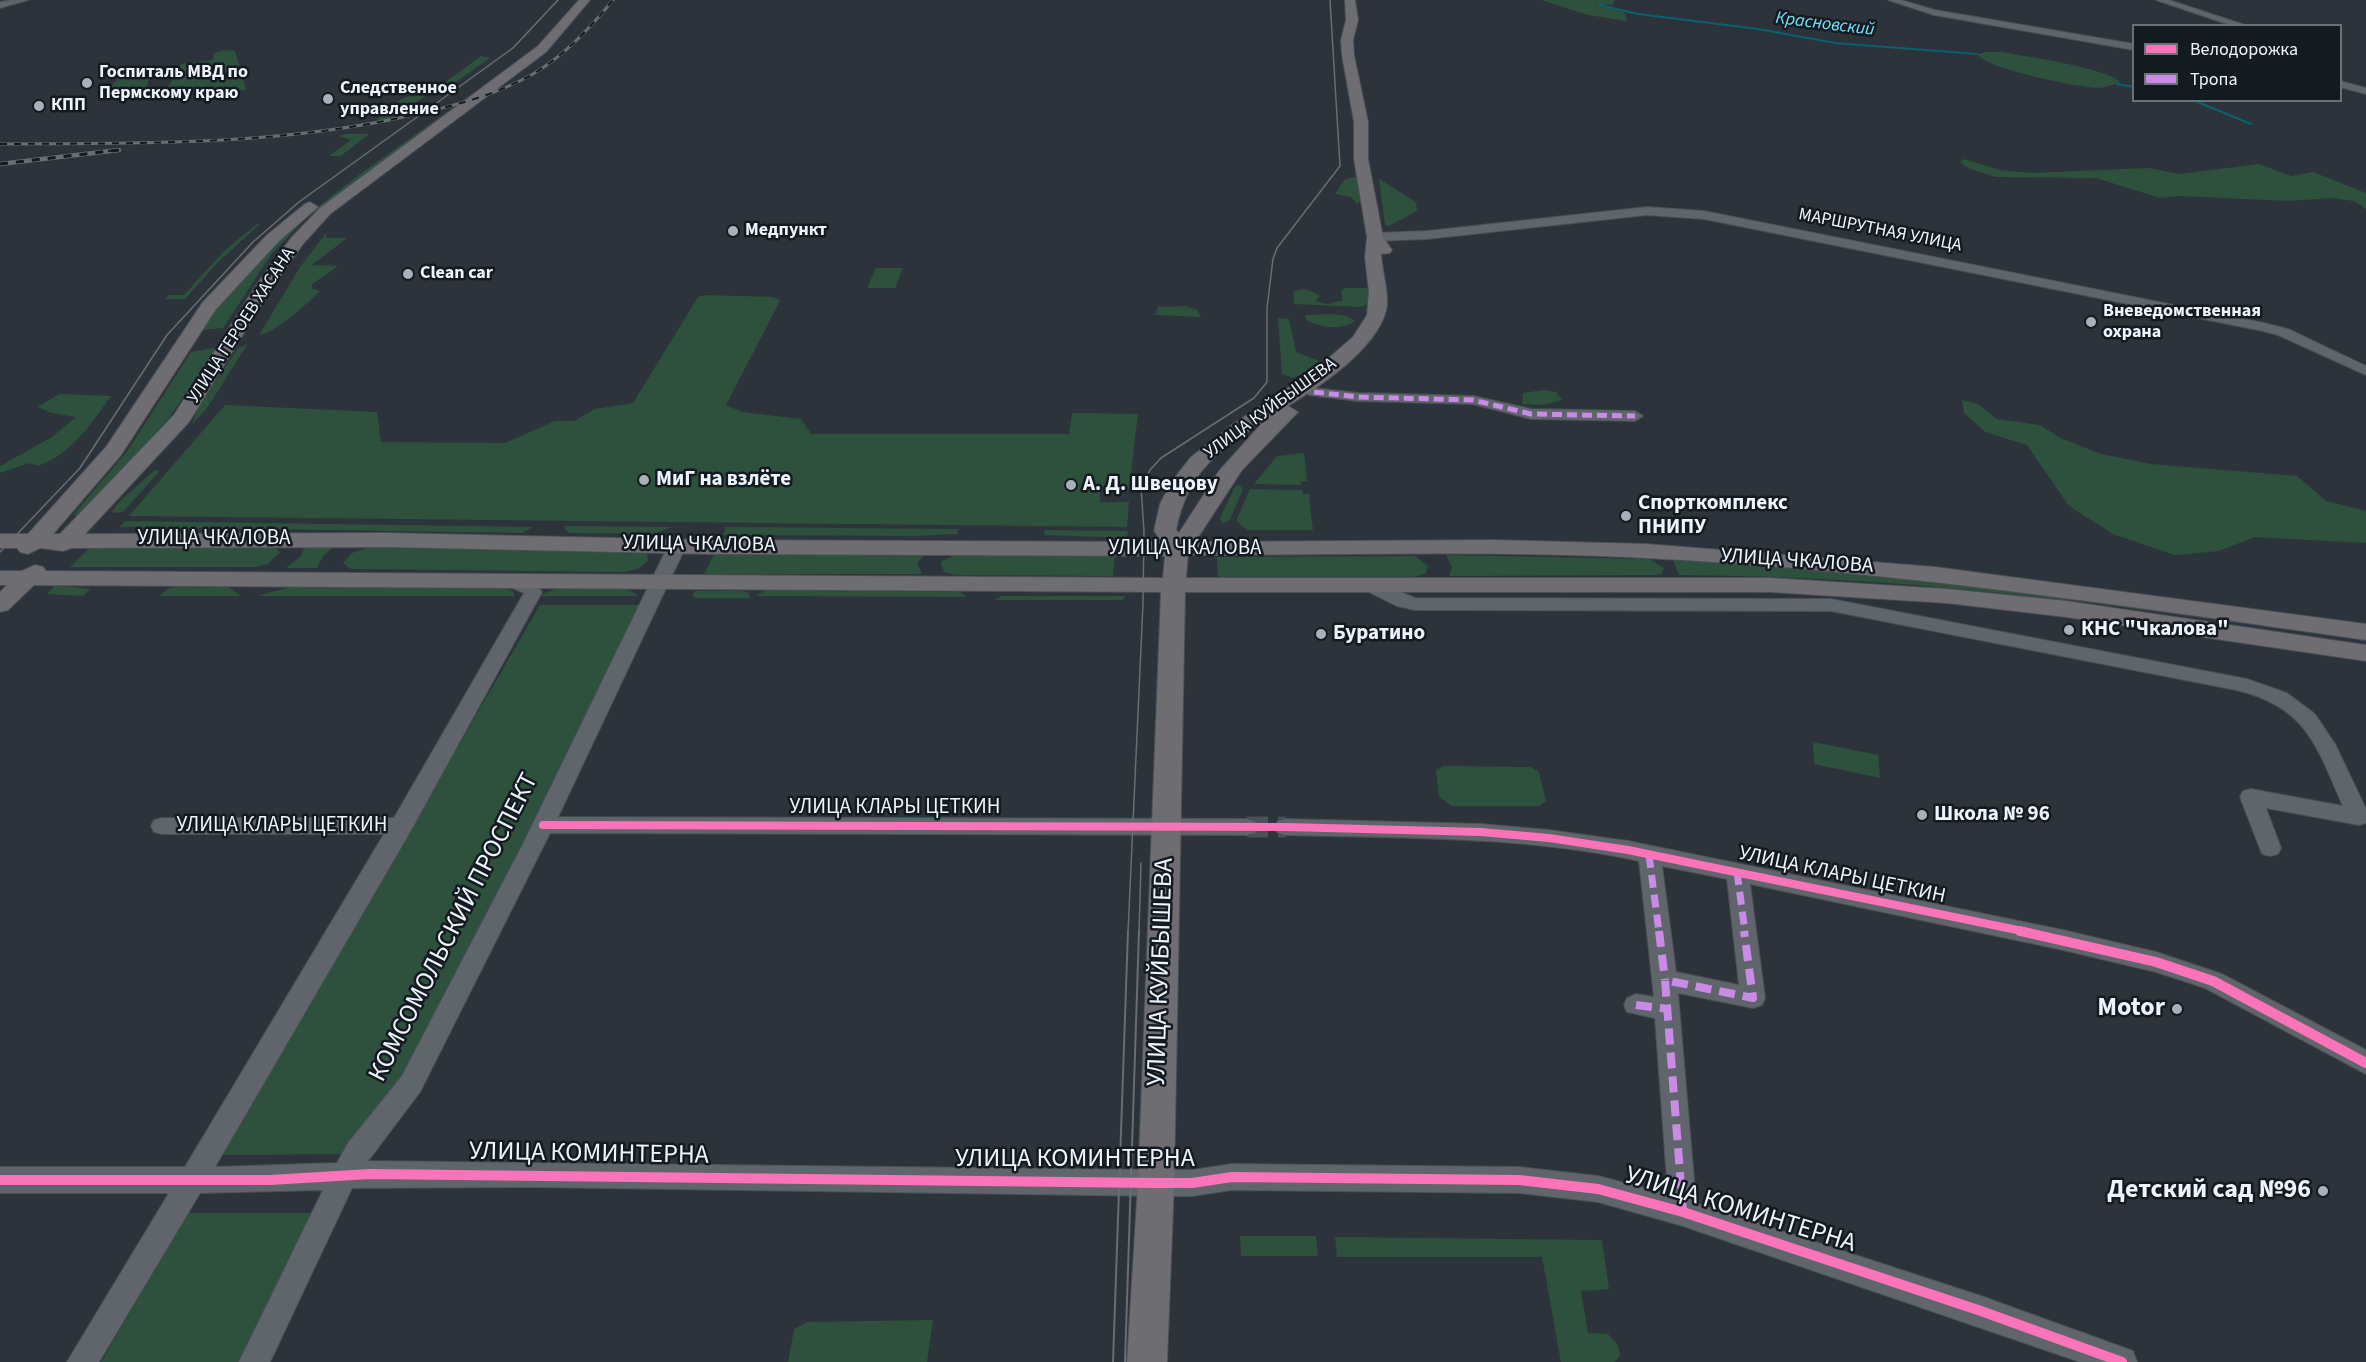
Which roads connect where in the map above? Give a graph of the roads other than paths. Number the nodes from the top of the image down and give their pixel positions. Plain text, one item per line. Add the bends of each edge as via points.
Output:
1 (24, 0) edge
2 (570, 0) edge
3 (585, 0) edge
4 (1350, 0) edge
5 (1892, 0) edge
6 (2160, 0) edge
7 (0, 5) edge
8 (2238, 24) edge
9 (2132, 47) edge
10 (2342, 85) edge
11 (2366, 91) edge
12 (1375, 237) junction
13 (230, 342) junction
14 (181, 347) junction
15 (2366, 371) edge
16 (1314, 392) junction
17 (1635, 416) dead end
18 (1210, 500) junction
19 (69, 539) junction
20 (279, 539) junction
21 (36, 540) junction
22 (386, 540) junction
23 (0, 541) edge
24 (677, 546) junction
25 (970, 547) junction
26 (1176, 547) junction
27 (1407, 548) junction
28 (1268, 549) junction
29 (1646, 551) junction
30 (0, 576) edge
31 (30, 577) junction
32 (350, 578) junction
33 (247, 579) junction
34 (509, 580) junction
35 (659, 582) junction
36 (1655, 584) junction
37 (970, 585) junction
38 (1173, 585) junction
39 (1408, 594) junction
40 (1837, 596) junction
41 (0, 604) edge
42 (2366, 632) edge
43 (2366, 653) edge
44 (543, 825) junction
45 (162, 826) dead end
46 (402, 826) junction
47 (1247, 827) tunnel mouth
48 (1286, 827) tunnel mouth
49 (1166, 828) junction
50 (2270, 848) dead end
51 (1649, 855) junction
52 (1737, 872) junction
53 (1665, 980) junction
54 (1636, 1005) dead end
55 (1668, 1009) junction
56 (2366, 1063) edge
57 (344, 1176) junction
58 (0, 1180) edge
59 (193, 1181) junction
60 (1156, 1183) junction
61 (1683, 1212) junction
62 (82, 1362) edge
63 (254, 1362) edge
64 (1147, 1362) edge
65 (2122, 1362) edge

1 - 7 street
2 - 14 main road, УЛИЦА ГЕРОЕВ ХАСАНА via 524,49 337,184 273,238 209,306
3 - 13 main road, УЛИЦА ГЕРОЕВ ХАСАНА via 542,49 325,211 297,241
4 - 12 main road, УЛИЦА КУЙБЫШЕВА via 1349,70 1361,122 1360,159
5 - 9 street via 1934,12
6 - 8 street
10 - 11 street
12 - 15 street, МАРШРУТНАЯ УЛИЦА via 1647,212 1704,215 2264,327
12 - 16 main road, УЛИЦА КУЙБЫШЕВА via 1383,246 1392,290 1392,319 1371,351
12 - 26 main road, УЛИЦА КУЙБЫШЕВА via 1372,246 1379,290 1376,317 1370,328 1354,347 1307,386 1239,428 1197,462 1166,518 1165,531
13 - 14 main road
13 - 19 main road, УЛИЦА ГЕРОЕВ ХАСАНА via 182,418
14 - 21 main road, УЛИЦА ГЕРОЕВ ХАСАНА via 114,451
16 - 17 street via 1473,400 1531,414
16 - 18 main road, УЛИЦА КУЙБЫШЕВА via 1268,427
18 - 26 main road, УЛИЦА КУЙБЫШЕВА via 1192,533
18 - 28 main road via 1218,530 1235,540
19 - 20 main road, УЛИЦА ЧКАЛОВА
19 - 21 main road, УЛИЦА ЧКАЛОВА
19 - 31 main road, УЛИЦА ГЕРОЕВ ХАСАНА
20 - 22 main road, УЛИЦА ЧКАЛОВА
20 - 33 main road via 292,549 288,561 276,571
21 - 23 main road, УЛИЦА ЧКАЛОВА
21 - 30 main road, УЛИЦА ГЕРОЕВ ХАСАНА
22 - 24 main road, УЛИЦА ЧКАЛОВА
22 - 32 main road via 349,549 338,556 332,568
24 - 25 main road, УЛИЦА ЧКАЛОВА
24 - 35 street, КОМСОМОЛЬСКИЙ ПРОСПЕКТ
25 - 26 main road, УЛИЦА ЧКАЛОВА
25 - 37 main road via 944,553 930,566 941,580
26 - 28 main road, УЛИЦА ЧКАЛОВА
26 - 38 main road, УЛИЦА КУЙБЫШЕВА
27 - 28 main road, УЛИЦА ЧКАЛОВА
27 - 29 main road, УЛИЦА ЧКАЛОВА
27 - 39 main road via 1435,557 1441,565 1438,575
29 - 36 main road via 1660,556 1671,568 1672,574 1666,580
29 - 42 main road, УЛИЦА ЧКАЛОВА via 1935,574
30 - 31 main road, УЛИЦА ЧКАЛОВА
31 - 33 main road, УЛИЦА ЧКАЛОВА
31 - 41 main road, УЛИЦА ГЕРОЕВ ХАСАНА
32 - 33 main road, УЛИЦА ЧКАЛОВА
32 - 34 main road, УЛИЦА ЧКАЛОВА
34 - 35 main road, УЛИЦА ЧКАЛОВА
34 - 46 street via 533,592
35 - 37 main road, УЛИЦА ЧКАЛОВА
35 - 44 street, КОМСОМОЛЬСКИЙ ПРОСПЕКТ
36 - 39 main road, УЛИЦА ЧКАЛОВА
36 - 40 main road, УЛИЦА ЧКАЛОВА
37 - 38 main road, УЛИЦА ЧКАЛОВА
38 - 39 main road, УЛИЦА ЧКАЛОВА via 1371,586
38 - 49 main road, УЛИЦА КУЙБЫШЕВА
39 - 40 street
40 - 43 main road, УЛИЦА ЧКАЛОВА via 2066,609
40 - 50 street via 2255,688 2289,702 2309,719 2359,816 2251,797
44 - 49 street, УЛИЦА КЛАРЫ ЦЕТКИН
44 - 57 street, КОМСОМОЛЬСКИЙ ПРОСПЕКТ via 411,1084
45 - 46 street, УЛИЦА КЛАРЫ ЦЕТКИН
46 - 59 street
47 - 49 street, УЛИЦА КЛАРЫ ЦЕТКИН
48 - 51 street, УЛИЦА КЛАРЫ ЦЕТКИН via 1480,832 1549,838
49 - 60 main road, УЛИЦА КУЙБЫШЕВА
51 - 52 street, УЛИЦА КЛАРЫ ЦЕТКИН
51 - 53 street
52 - 53 street via 1753,998
52 - 56 street, УЛИЦА КЛАРЫ ЦЕТКИН via 2156,962 2213,981
53 - 55 street
54 - 55 street
55 - 61 street
57 - 59 street, УЛИЦА КОМИНТЕРНА
57 - 60 street, УЛИЦА КОМИНТЕРНА via 532,1174
57 - 63 street, КОМСОМОЛЬСКИЙ ПРОСПЕКТ
58 - 59 street, УЛИЦА КОМИНТЕРНА
59 - 62 street
60 - 61 street, УЛИЦА КОМИНТЕРНА via 1232,1177 1519,1180 1598,1189
60 - 64 main road, УЛИЦА КУЙБЫШЕВА
61 - 65 street, УЛИЦА КОМИНТЕРНА

